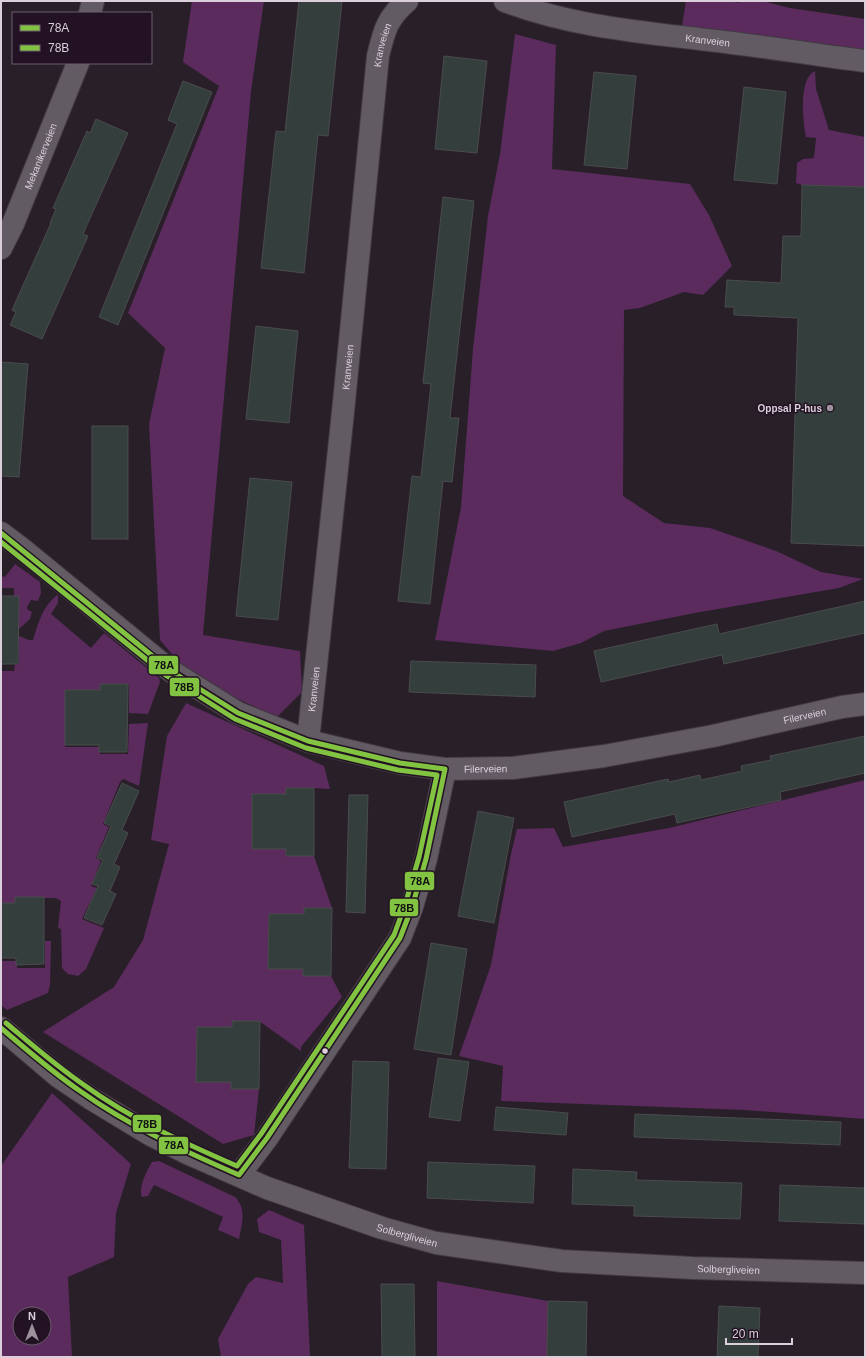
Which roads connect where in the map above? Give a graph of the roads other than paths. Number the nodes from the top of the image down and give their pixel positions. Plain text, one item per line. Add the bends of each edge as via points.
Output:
1 (93, 1) edge
2 (407, 1) edge
3 (505, 1) edge
4 (90, 12) edge
5 (865, 62) edge
6 (78, 64) edge
7 (1, 248) edge
8 (1, 533) edge
9 (865, 704) edge
10 (308, 741) junction
11 (445, 769) junction
12 (1, 1028) edge
13 (239, 1175) junction
14 (865, 1273) edge

1 - 4 street
2 - 10 street, Kranveien via 385,28 378,56
3 - 5 street, Kranveien via 552,16 608,27
6 - 7 street, Mekanikerveien
8 - 10 street, Filerveien via 171,671 238,713
9 - 11 street, Filerveien via 604,756 513,768
10 - 11 street, Filerveien via 400,763
11 - 13 street via 426,858 402,933 267,1138
12 - 13 street, Solbergliveien via 59,1077 90,1098 151,1135
13 - 14 street, Solbergliveien via 267,1188 382,1228 436,1242 505,1253 562,1261 734,1270

